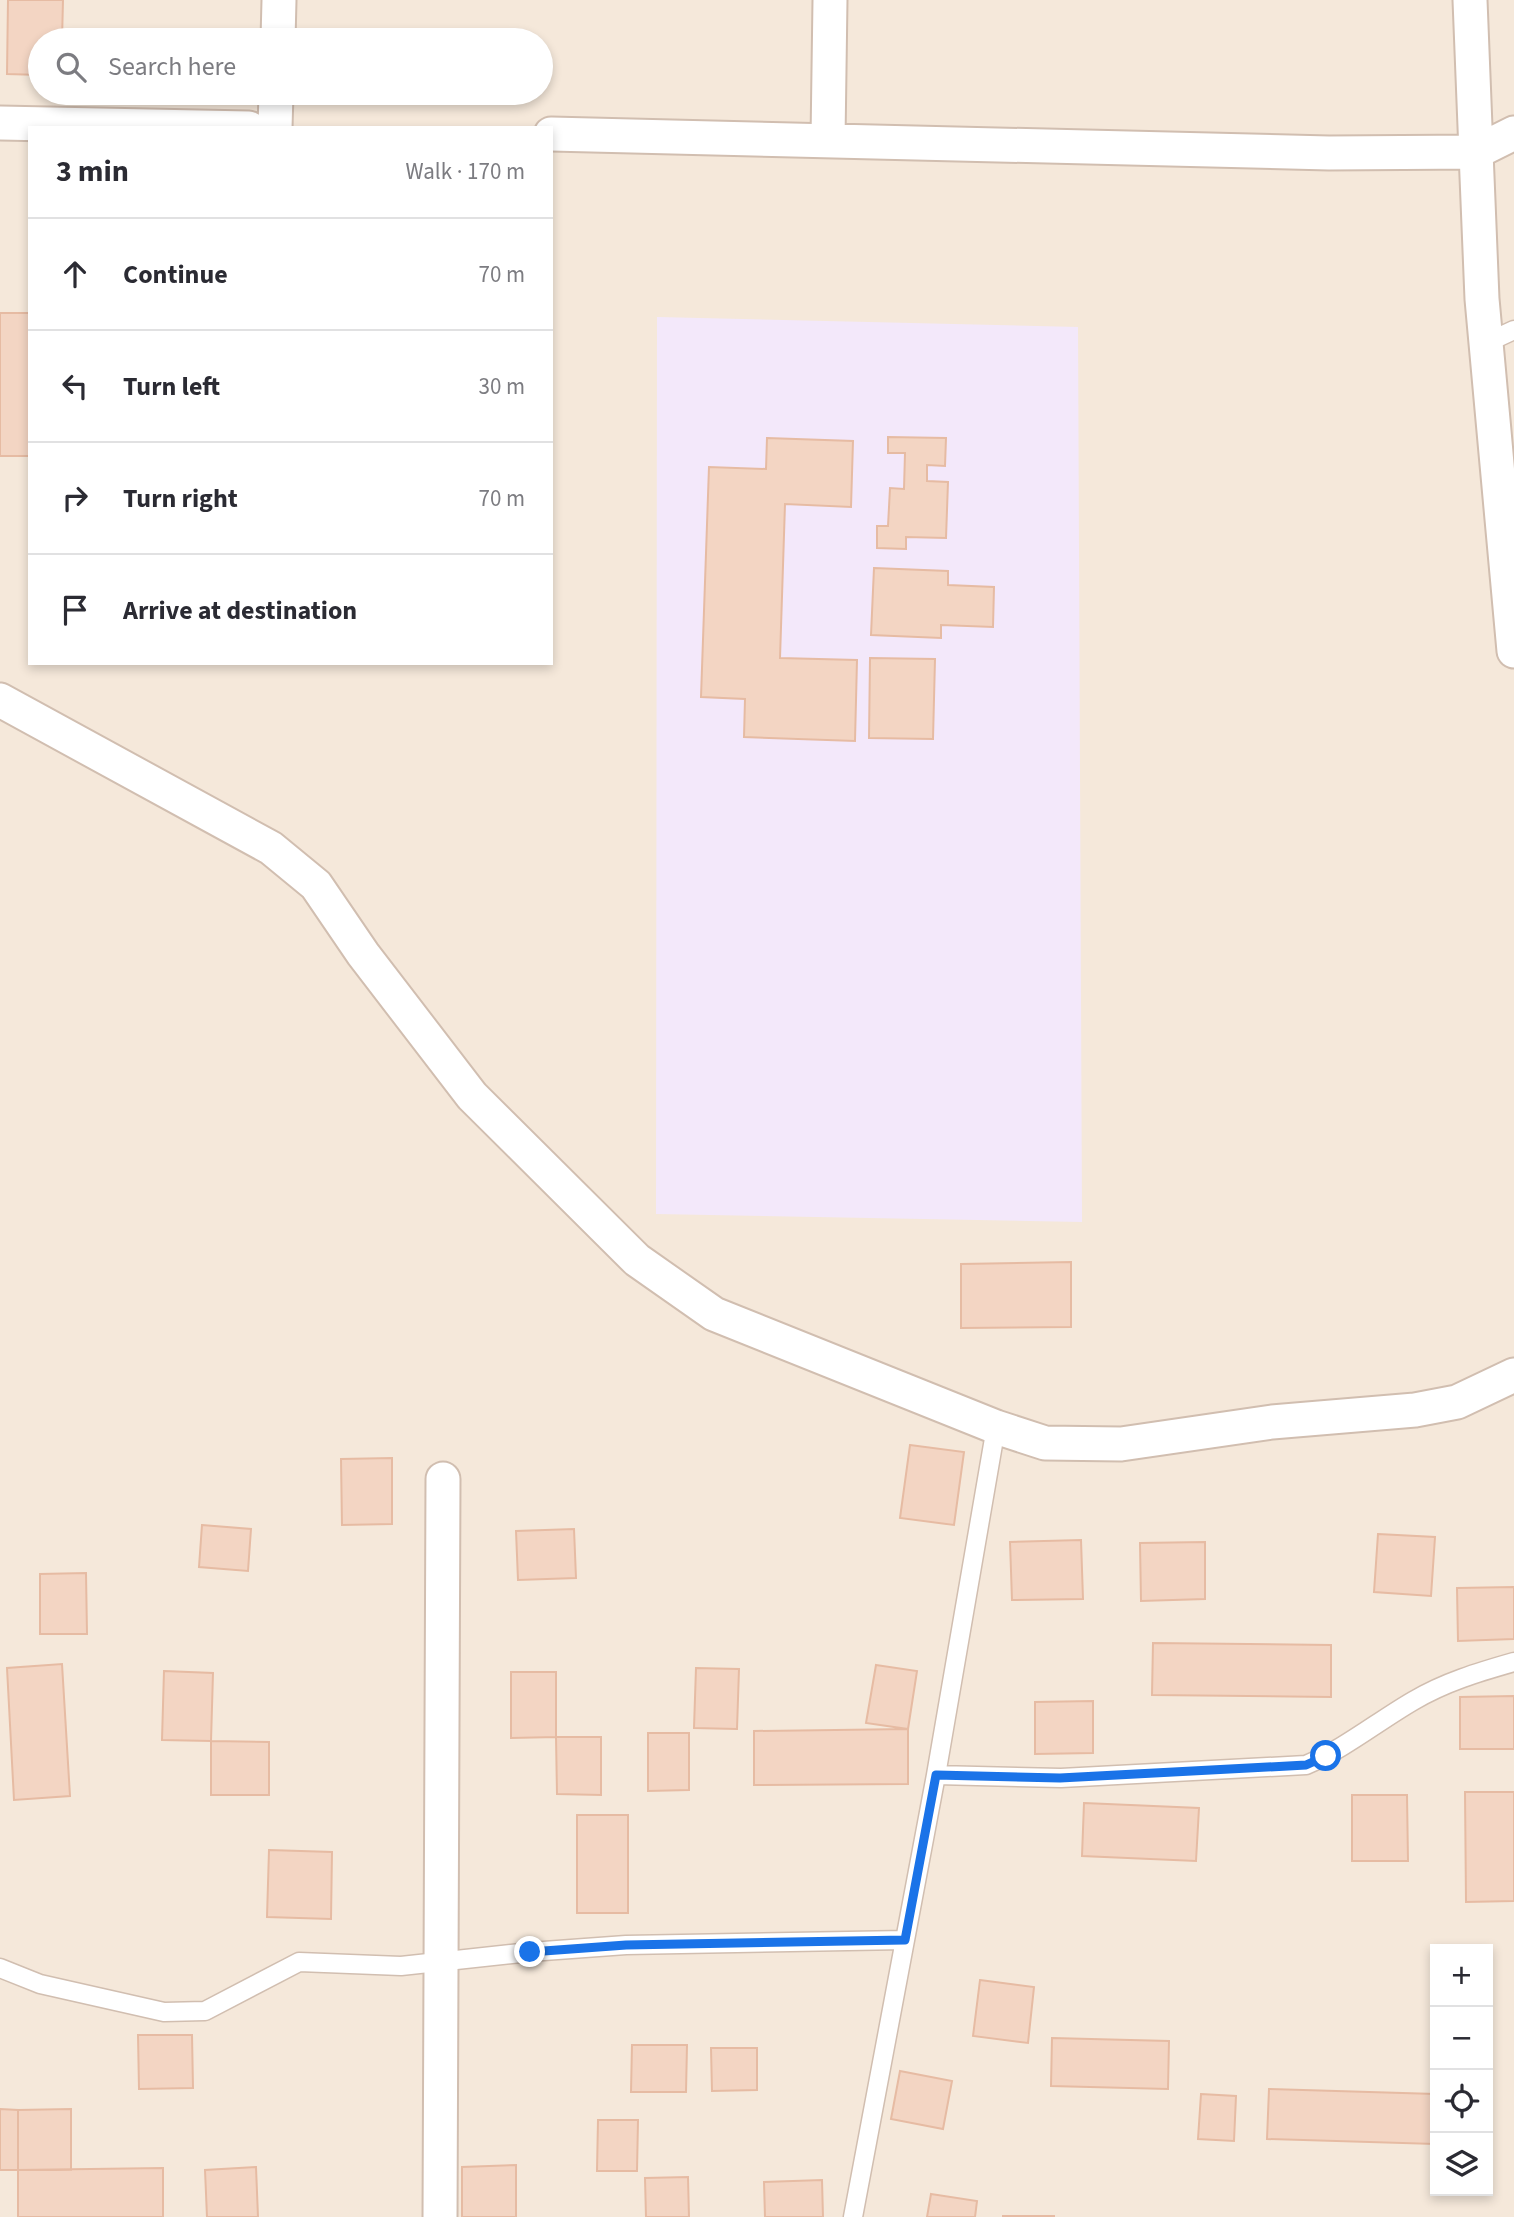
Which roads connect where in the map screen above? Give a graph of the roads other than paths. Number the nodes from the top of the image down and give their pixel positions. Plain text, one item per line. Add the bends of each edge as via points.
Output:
1 (279, 0) edge
2 (830, 0) edge
3 (1470, 0) edge
4 (278, 28) edge
5 (276, 105) edge
6 (0, 123) edge
7 (149, 126) edge
8 (275, 126) edge
9 (1514, 133) edge
10 (553, 134) edge
11 (828, 139) junction
12 (1476, 152) junction
13 (1500, 336) edge
14 (1514, 651) edge
15 (0, 700) edge
16 (1514, 1375) edge
17 (996, 1427) junction
18 (443, 1479) dead end
19 (1514, 1662) edge
20 (936, 1775) junction
21 (905, 1940) junction
22 (441, 1962) junction
23 (0, 1968) edge
24 (440, 2217) edge
25 (853, 2217) edge

1 - 4 street
2 - 11 street
3 - 12 street
5 - 8 street
6 - 7 street
9 - 12 street
10 - 11 street
11 - 12 street via 1329,153
12 - 13 street
13 - 14 street
15 - 17 street via 271,848 316,885 472,1096 595,1222 678,1292 714,1314
16 - 17 street via 1457,1402 1415,1410 1272,1422 1121,1444 1045,1443
17 - 20 lane
18 - 22 street
19 - 20 lane via 1452,1680 1306,1765 1060,1778
20 - 21 lane
21 - 22 lane via 626,1945
21 - 25 lane
22 - 23 lane via 401,1966 299,1962 205,2011 182,2013 40,1984
22 - 24 street

